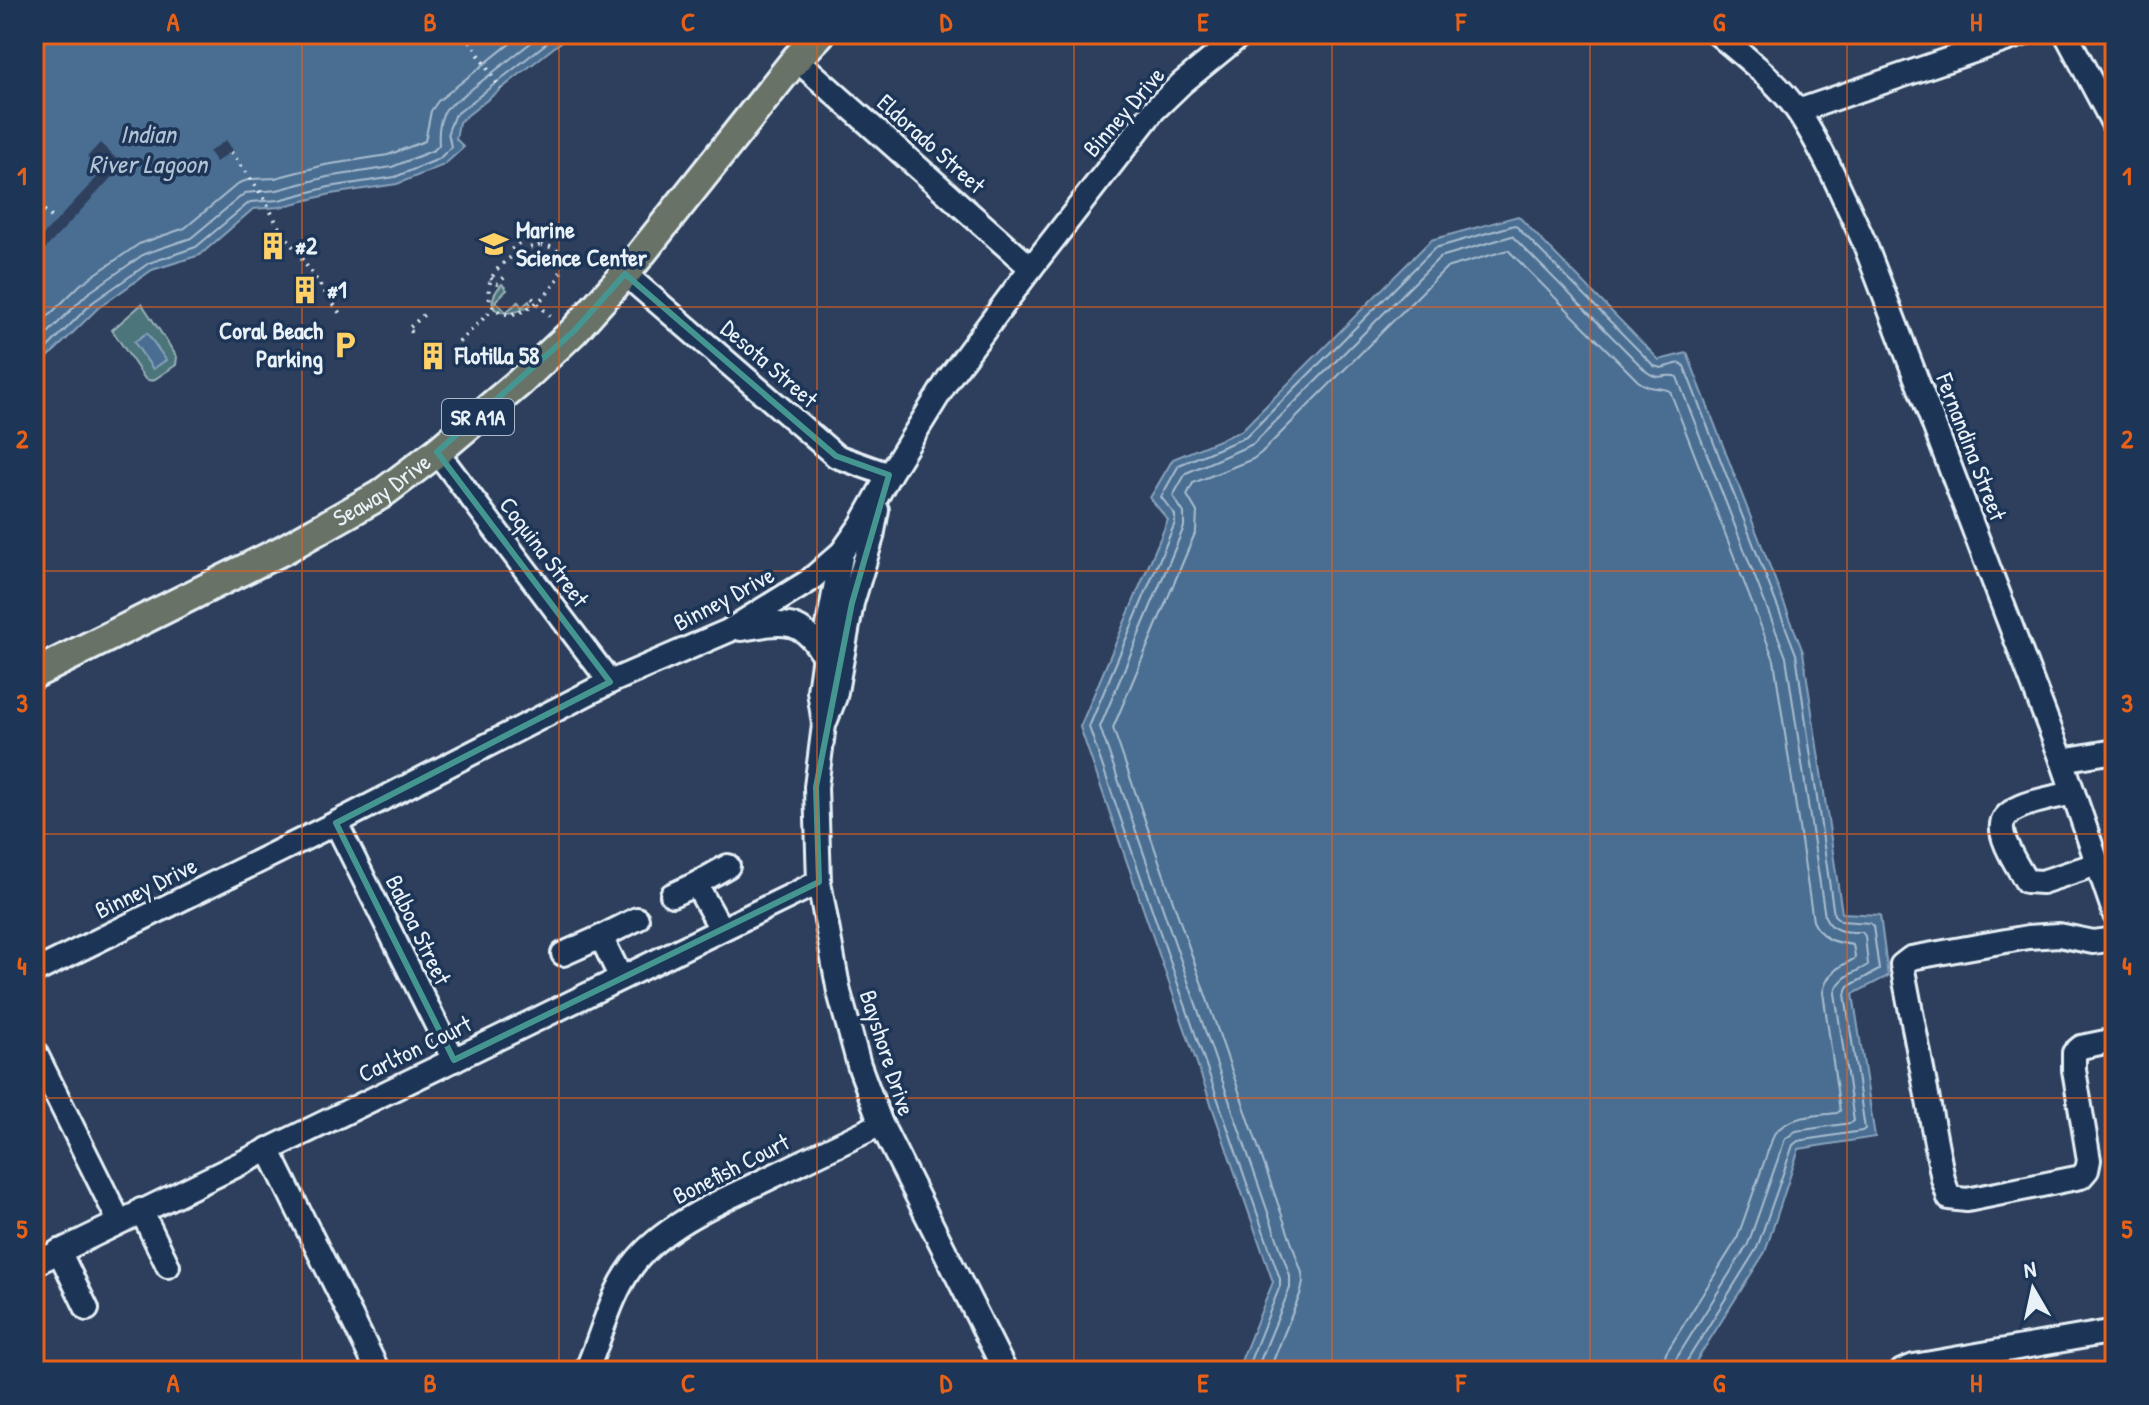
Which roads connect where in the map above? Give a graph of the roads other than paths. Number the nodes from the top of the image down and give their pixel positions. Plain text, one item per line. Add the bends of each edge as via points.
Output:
1 (820, 34) edge
2 (1242, 34) edge
3 (1718, 34) edge
4 (2023, 34) edge
5 (2066, 34) edge
6 (796, 59) junction
7 (1798, 111) junction
8 (2115, 127) edge
9 (1031, 268) junction
10 (625, 274) junction
11 (437, 452) junction
12 (884, 483) junction
13 (842, 552) junction
14 (728, 631) junction
15 (824, 657) junction
16 (34, 674) edge
17 (610, 682) junction
18 (824, 725) junction
19 (2115, 751) edge
20 (2062, 760) junction
21 (2073, 793) junction
22 (336, 823) junction
23 (2097, 864) junction
24 (728, 866) dead end
25 (819, 882) junction
26 (696, 884) junction
27 (672, 895) dead end
28 (2115, 915) edge
29 (637, 919) dead end
30 (721, 929) junction
31 (601, 937) junction
32 (2115, 939) edge
33 (563, 954) dead end
34 (34, 972) edge
35 (621, 978) junction
36 (2115, 1040) edge
37 (34, 1050) edge
38 (454, 1060) junction
39 (881, 1124) junction
40 (268, 1149) junction
41 (141, 1210) junction
42 (119, 1221) junction
43 (59, 1251) junction
44 (34, 1264) edge
45 (168, 1266) dead end
46 (87, 1309) dead end
47 (2115, 1331) edge
48 (378, 1371) edge
49 (586, 1371) edge
50 (1005, 1371) edge
51 (1902, 1371) edge

1 - 6 main road, Seaway Drive / SR A1A
2 - 9 street, Binney Drive via 1153,111
3 - 7 street, Fernandina Street
4 - 7 street
5 - 8 street
6 - 9 street, Eldorado Street
6 - 10 main road, Seaway Drive / SR A1A
7 - 20 street, Fernandina Street via 1864,242
9 - 12 street, Binney Drive via 949,378
10 - 11 main road, Seaway Drive / SR A1A via 574,331
10 - 12 street, Desota Street via 836,456
11 - 16 main road, Seaway Drive / SR A1A via 380,495 283,550
11 - 17 street, Coquina Street
12 - 13 street, Binney Drive
12 - 18 street, Bayshore Drive
13 - 14 street, Binney Drive via 809,581
13 - 15 street, Bayshore Drive
14 - 15 street via 784,624 803,628
14 - 17 street, Binney Drive
15 - 18 street, Bayshore Drive via 819,691
17 - 22 street, Binney Drive
18 - 25 street, Bayshore Drive via 816,787
19 - 20 street
20 - 21 street, Fernandina Street
21 - 23 street, Fernandina Street
21 - 23 street via 2014,809 2004,817 2002,830 2026,881 2042,882
22 - 34 street, Binney Drive
22 - 38 street, Balboa Street
23 - 28 street, Fernandina Street
24 - 26 street
25 - 30 street, Carlton Court
25 - 39 street, Bayshore Drive via 839,992
26 - 27 street
26 - 30 street
29 - 31 street
30 - 35 street, Carlton Court
31 - 33 street
31 - 35 street
32 - 36 street via 2028,937 1911,958 1902,965 1949,1198 1967,1200 2081,1177 2089,1160 2074,1053
35 - 38 street, Carlton Court
37 - 42 street
38 - 40 street, Carlton Court
39 - 49 street, Bonefish Court via 702,1210 662,1236 633,1265 608,1309
39 - 50 street, Bayshore Drive
40 - 41 street, Carlton Court
40 - 48 street
41 - 42 street, Carlton Court
41 - 45 street
42 - 43 street, Carlton Court
43 - 44 street, Carlton Court
43 - 46 street
47 - 51 street

